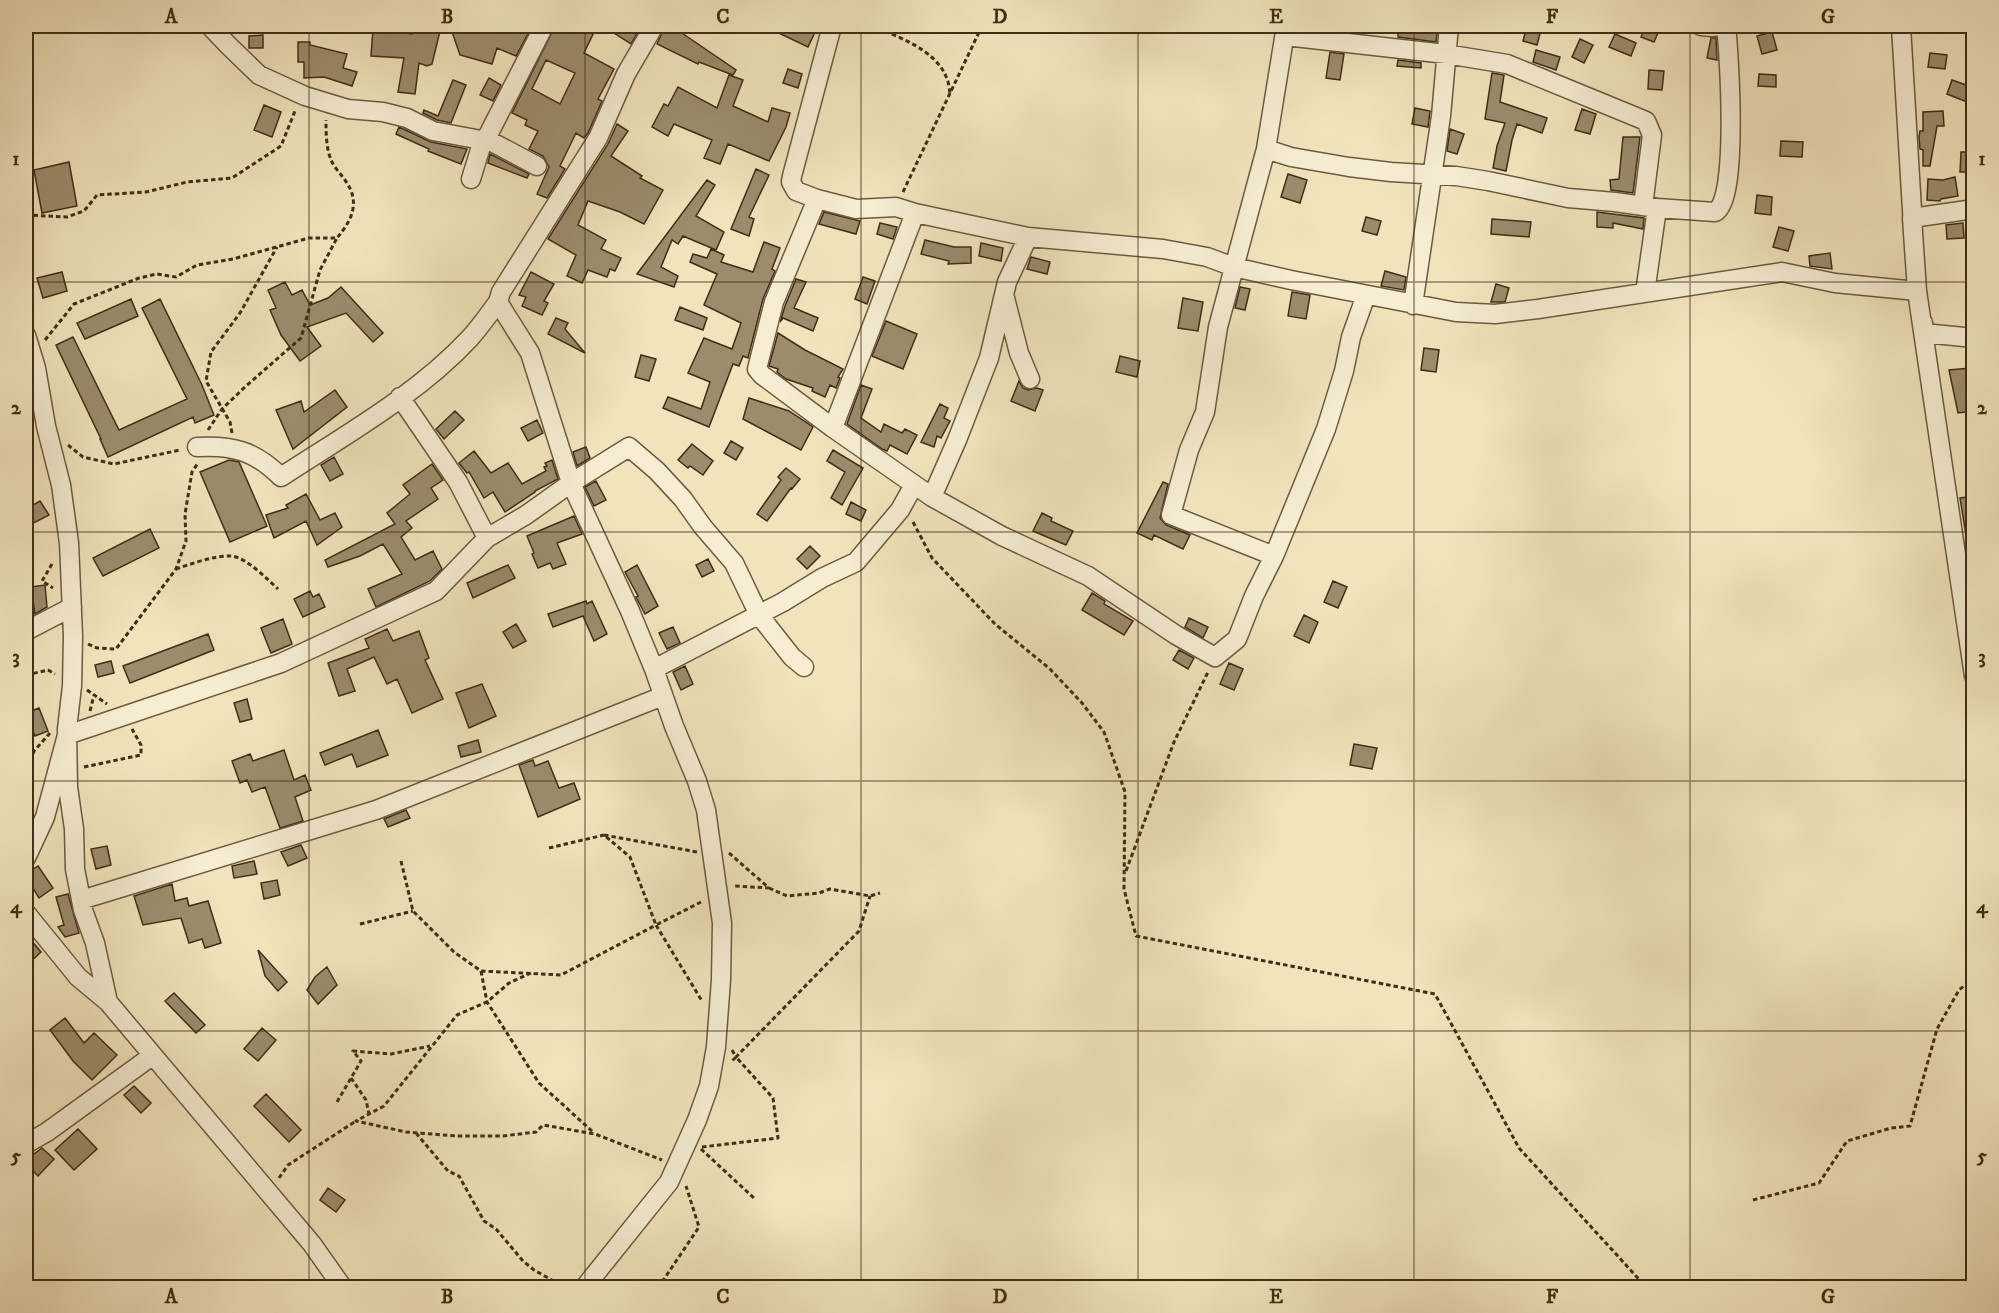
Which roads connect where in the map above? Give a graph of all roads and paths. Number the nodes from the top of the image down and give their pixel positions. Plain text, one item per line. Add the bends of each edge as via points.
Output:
1 (210, 26) edge
2 (544, 26) edge
3 (654, 26) edge
4 (832, 26) edge
5 (871, 26) edge
6 (982, 26) edge
7 (1449, 26) edge
8 (1701, 26) edge
9 (1721, 26) edge
10 (1726, 26) edge
11 (1901, 26) edge
12 (1285, 31) edge
13 (1446, 54) junction
14 (950, 95) junction
15 (305, 96) junction
16 (324, 102) junction
17 (483, 140) junction
18 (1266, 149) junction
19 (537, 166) dead end
20 (1432, 175) junction
21 (471, 179) dead end
22 (817, 199) junction
23 (896, 207) junction
24 (1650, 207) junction
25 (1974, 209) edge
26 (915, 213) junction
27 (26, 215) edge
28 (1912, 218) junction
29 (1028, 237) junction
30 (337, 238) junction
31 (278, 246) junction
32 (1234, 267) junction
33 (1917, 291) junction
34 (1645, 293) junction
35 (1004, 294) junction
36 (1366, 296) junction
37 (498, 302) junction
38 (1413, 305) junction
39 (1924, 333) junction
40 (26, 335) edge
41 (1974, 338) edge
42 (45, 340) dead end
43 (1030, 379) dead end
44 (400, 397) junction
45 (222, 409) junction
46 (46, 426) junction
47 (833, 428) junction
48 (202, 447) junction
49 (234, 450) junction
50 (571, 483) junction
51 (914, 485) junction
52 (932, 497) junction
53 (910, 516) dead end
54 (488, 538) junction
55 (1274, 556) junction
56 (176, 569) junction
57 (278, 589) dead end
58 (72, 607) junction
59 (759, 615) junction
60 (26, 631) edge
61 (73, 636) junction
62 (1215, 657) junction
63 (804, 667) dead end
64 (654, 669) junction
65 (1974, 676) edge
66 (663, 696) junction
67 (67, 732) junction
68 (26, 776) edge
69 (604, 835) junction
70 (710, 836) junction
71 (549, 848) dead end
72 (713, 855) junction
73 (26, 858) edge
74 (401, 861) dead end
75 (1124, 875) junction
76 (769, 888) junction
77 (717, 889) junction
78 (880, 893) dead end
79 (870, 896) junction
80 (81, 900) junction
81 (413, 911) junction
82 (26, 914) edge
83 (360, 924) dead end
84 (656, 925) junction
85 (481, 971) junction
86 (531, 973) junction
87 (1974, 978) edge
88 (108, 1002) junction
89 (487, 1002) junction
90 (717, 1027) junction
91 (432, 1046) junction
92 (152, 1056) junction
93 (736, 1056) junction
94 (729, 1064) dead end
95 (351, 1078) junction
96 (337, 1102) dead end
97 (369, 1114) junction
98 (356, 1121) junction
99 (416, 1133) junction
100 (595, 1134) junction
101 (26, 1144) edge
102 (679, 1161) junction
103 (271, 1197) junction
104 (755, 1199) dead end
105 (1753, 1200) dead end
106 (343, 1287) edge
107 (566, 1287) edge
108 (584, 1287) edge
109 (658, 1287) edge
110 (1647, 1287) edge

1 - 15 street via 259,75
2 - 17 street
3 - 37 street via 626,74 598,138
4 - 22 street via 791,182 796,191
5 - 14 path via 914,45 934,60 947,78
6 - 14 path
7 - 13 street
8 - 9 street
10 - 24 street via 1730,149 1723,204 1712,212
11 - 28 street
12 - 13 street
12 - 18 street
13 - 20 street
13 - 24 street via 1507,64 1646,121 1652,135
14 - 23 path
15 - 16 street
15 - 27 path via 281,146 232,178 187,182 146,192 97,195 84,211 67,217
16 - 17 street via 399,116 433,131
16 - 30 path via 330,159 348,184 354,204 350,222
17 - 19 street
17 - 21 street
18 - 20 street via 1349,167
18 - 32 street
20 - 24 street via 1488,181 1568,198
20 - 38 street
22 - 23 street via 856,209
22 - 47 street via 774,302 757,369
23 - 26 street
24 - 34 street
25 - 28 street
26 - 29 street
26 - 47 street
28 - 33 street
28 - 39 street
29 - 32 street via 1162,249 1207,257
29 - 35 street
30 - 31 path via 309,238
30 - 45 path via 320,270 301,338
31 - 42 path via 197,265 176,277 157,274 139,278 74,304
31 - 45 path via 240,313 211,352 206,381
32 - 36 street
32 - 55 street via 1218,327 1205,412 1189,450 1171,515
33 - 34 street via 1835,283 1782,272
33 - 39 street
34 - 38 street via 1495,314
35 - 43 street
35 - 52 street via 989,357
36 - 38 street
36 - 55 street via 1326,429
37 - 44 street via 470,338
37 - 50 street via 530,353
39 - 41 street
39 - 65 street
40 - 46 street
44 - 49 street via 281,477 255,455
44 - 54 street via 458,482
45 - 48 path
45 - 49 path via 230,422
46 - 48 path via 83,457 114,464
46 - 58 street via 61,484
47 - 51 street
48 - 49 street
48 - 56 path via 192,472 185,514 186,541
50 - 54 street
50 - 59 street via 629,447 683,499 734,563
50 - 64 street
51 - 52 street
51 - 59 street via 900,510 856,562
52 - 62 street via 1088,576
53 - 75 path via 932,558 995,624 1050,669 1104,732 1125,792
54 - 67 street via 436,591 391,613 281,663
55 - 62 street via 1237,639
56 - 57 path via 231,556 242,560
56 - 61 path via 116,649 97,648
58 - 60 street
58 - 61 street
59 - 63 street
59 - 64 street
61 - 67 street
62 - 75 path via 1174,742
64 - 66 street
66 - 70 street via 701,792
66 - 80 street via 376,810
67 - 68 path via 50,733 41,742
67 - 73 street via 45,817
67 - 80 street via 68,787
69 - 71 path
69 - 72 path
69 - 84 path via 630,857
70 - 72 street
70 - 76 path
72 - 77 street
74 - 81 path
75 - 110 path via 1136,936 1435,994 1519,1148
76 - 77 path
76 - 79 path via 787,896 830,889
77 - 84 path
77 - 90 street via 723,942
78 - 79 path
79 - 93 path via 860,931
80 - 88 street
81 - 83 path
81 - 85 path via 454,952
82 - 88 street via 78,978
84 - 86 path via 561,975
84 - 90 path
85 - 86 path
85 - 89 path
86 - 89 path via 509,983
87 - 105 path via 1959,990 1937,1029 1910,1126 1848,1141 1819,1183
88 - 92 street
89 - 91 path via 456,1015
89 - 100 path via 539,1083
90 - 93 path
90 - 102 street via 709,1086
91 - 95 path via 391,1054 353,1051 362,1061
91 - 97 path via 384,1106
92 - 101 street
92 - 103 street
93 - 94 path
93 - 104 path via 773,1098 778,1138 699,1148
95 - 96 path
95 - 97 path via 366,1100
97 - 98 path
98 - 99 path
98 - 103 path via 288,1165
99 - 100 path via 503,1136 536,1132 543,1125
99 - 107 path via 448,1171 459,1176 484,1221 534,1270
100 - 102 path via 659,1159
102 - 108 street via 648,1210
102 - 109 path via 699,1227
103 - 106 street

